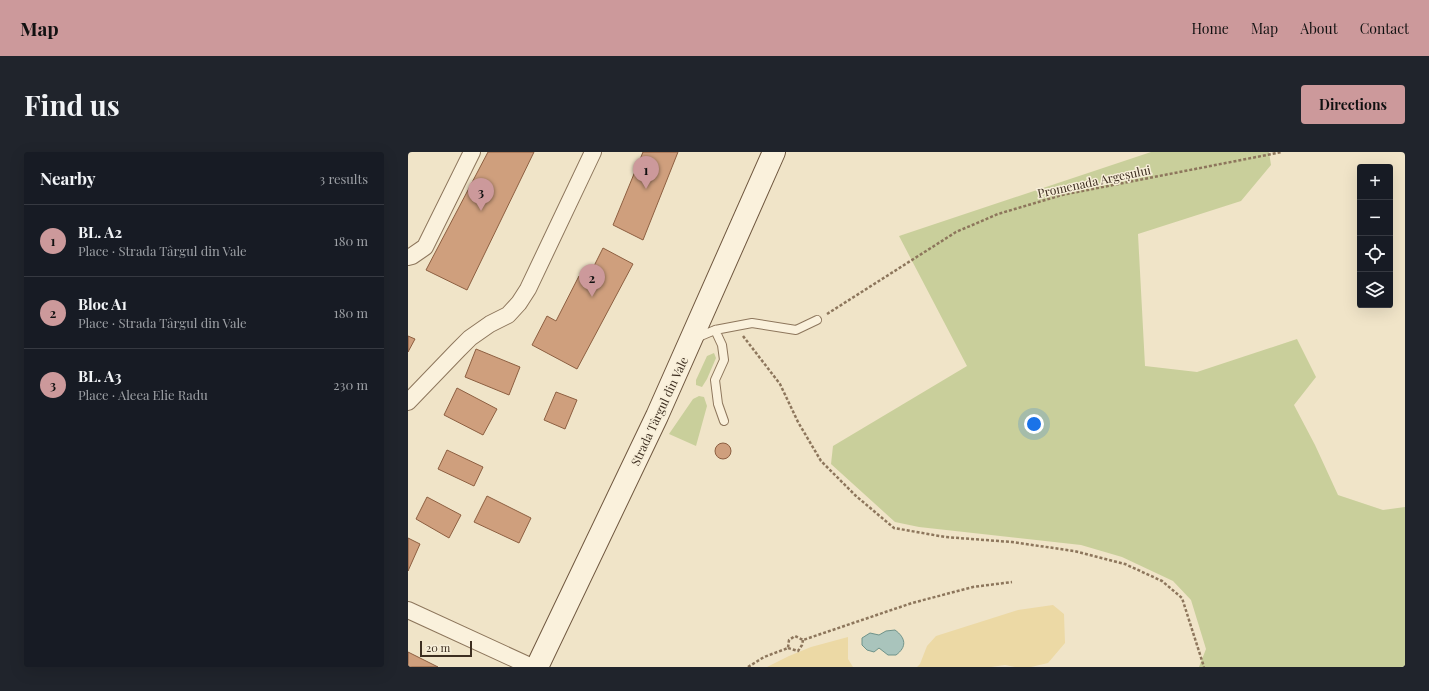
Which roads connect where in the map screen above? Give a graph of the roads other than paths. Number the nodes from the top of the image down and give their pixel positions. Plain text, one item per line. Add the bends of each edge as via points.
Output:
1 (472, 152) edge
2 (593, 152) edge
3 (774, 152) edge
4 (408, 257) edge
5 (818, 320) road end
6 (715, 330) junction
7 (692, 340) junction
8 (408, 402) edge
9 (724, 421) dead end
10 (408, 610) edge
11 (532, 667) edge
12 (537, 667) edge

1 - 4 street via 425,247
2 - 8 street via 519,303 508,315 470,338
3 - 7 street, Strada Târgul din Vale
5 - 6 lane via 796,330 752,323
6 - 7 lane
6 - 9 lane via 722,345 724,360 716,380 718,404
7 - 12 street, Strada Târgul din Vale
10 - 11 street

